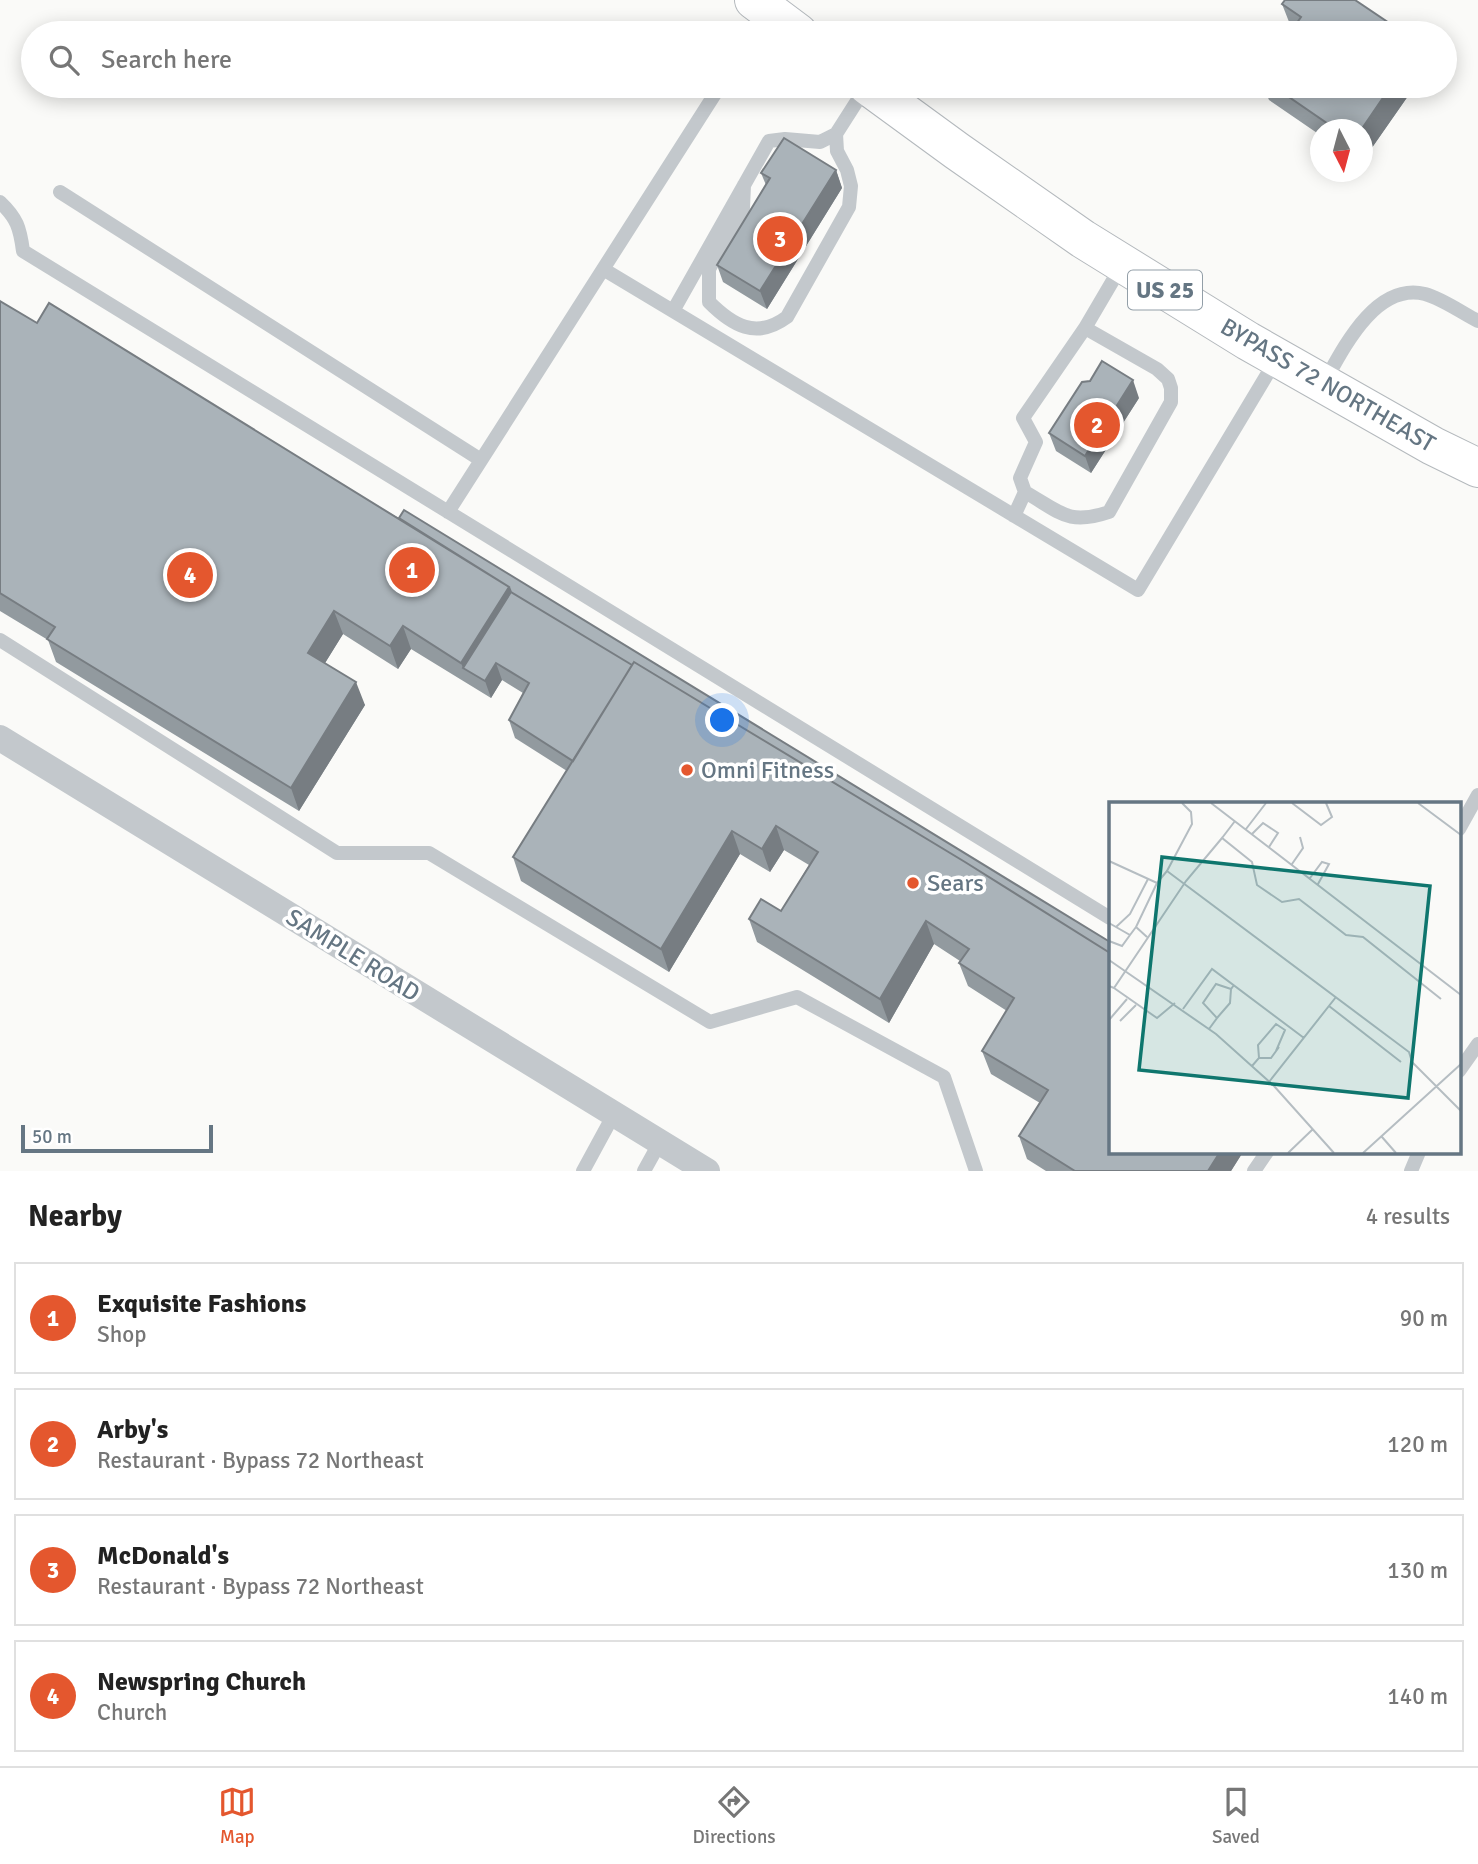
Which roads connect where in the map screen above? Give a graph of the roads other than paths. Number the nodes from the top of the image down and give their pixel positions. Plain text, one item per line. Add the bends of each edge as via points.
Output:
1 (712, 98) edge
2 (860, 98) edge
3 (884, 98) edge
4 (836, 134) junction
5 (744, 185) junction
6 (60, 192) dead end
7 (0, 202) edge
8 (1123, 264) junction
9 (603, 269) junction
10 (673, 311) junction
11 (1478, 321) edge
12 (1085, 328) junction
13 (1277, 357) junction
14 (1323, 383) junction
15 (481, 460) junction
16 (1478, 468) edge
17 (1025, 492) junction
18 (448, 512) junction
19 (1014, 516) junction
20 (0, 640) edge
21 (0, 738) edge
22 (1478, 795) edge
23 (1460, 827) edge
24 (1109, 917) edge
25 (1478, 1044) edge
26 (1460, 1070) edge
27 (614, 1114) junction
28 (660, 1142) junction
29 (1266, 1154) edge
30 (1418, 1154) edge
31 (583, 1171) edge
32 (644, 1171) edge
33 (707, 1171) edge
34 (976, 1171) edge
35 (1254, 1171) edge
36 (1411, 1171) edge

1 - 9 lane
2 - 4 lane
3 - 8 highway, BYPASS 72 NORTHEAST / US 25
4 - 5 lane via 820,142 769,141
4 - 5 lane via 837,151 851,186 849,207 787,317 759,328 736,325 709,302 707,288 709,269 743,208
5 - 10 lane
6 - 15 lane
7 - 18 lane via 14,215 23,251
8 - 12 lane
8 - 13 highway, BYPASS 72 NORTHEAST / US 25
9 - 10 lane
9 - 15 lane
10 - 19 lane
11 - 14 lane via 1427,295 1409,292 1392,296 1355,328
12 - 17 lane via 1023,418 1036,442 1020,478
12 - 17 lane via 1157,369 1168,379 1171,402 1109,512 1082,519 1068,517
13 - 14 highway, BYPASS 72 NORTHEAST / US 25
13 - 19 lane via 1138,590
14 - 16 highway, BYPASS 72 NORTHEAST / US 25
15 - 18 lane
17 - 19 lane
18 - 24 lane
20 - 34 lane via 337,853 429,853 710,1022 797,997 944,1077
21 - 27 street, SAMPLE ROAD
22 - 23 lane
25 - 26 lane
27 - 28 street, SAMPLE ROAD
27 - 31 lane
28 - 32 lane
28 - 33 street, SAMPLE ROAD
29 - 35 lane
30 - 36 lane

